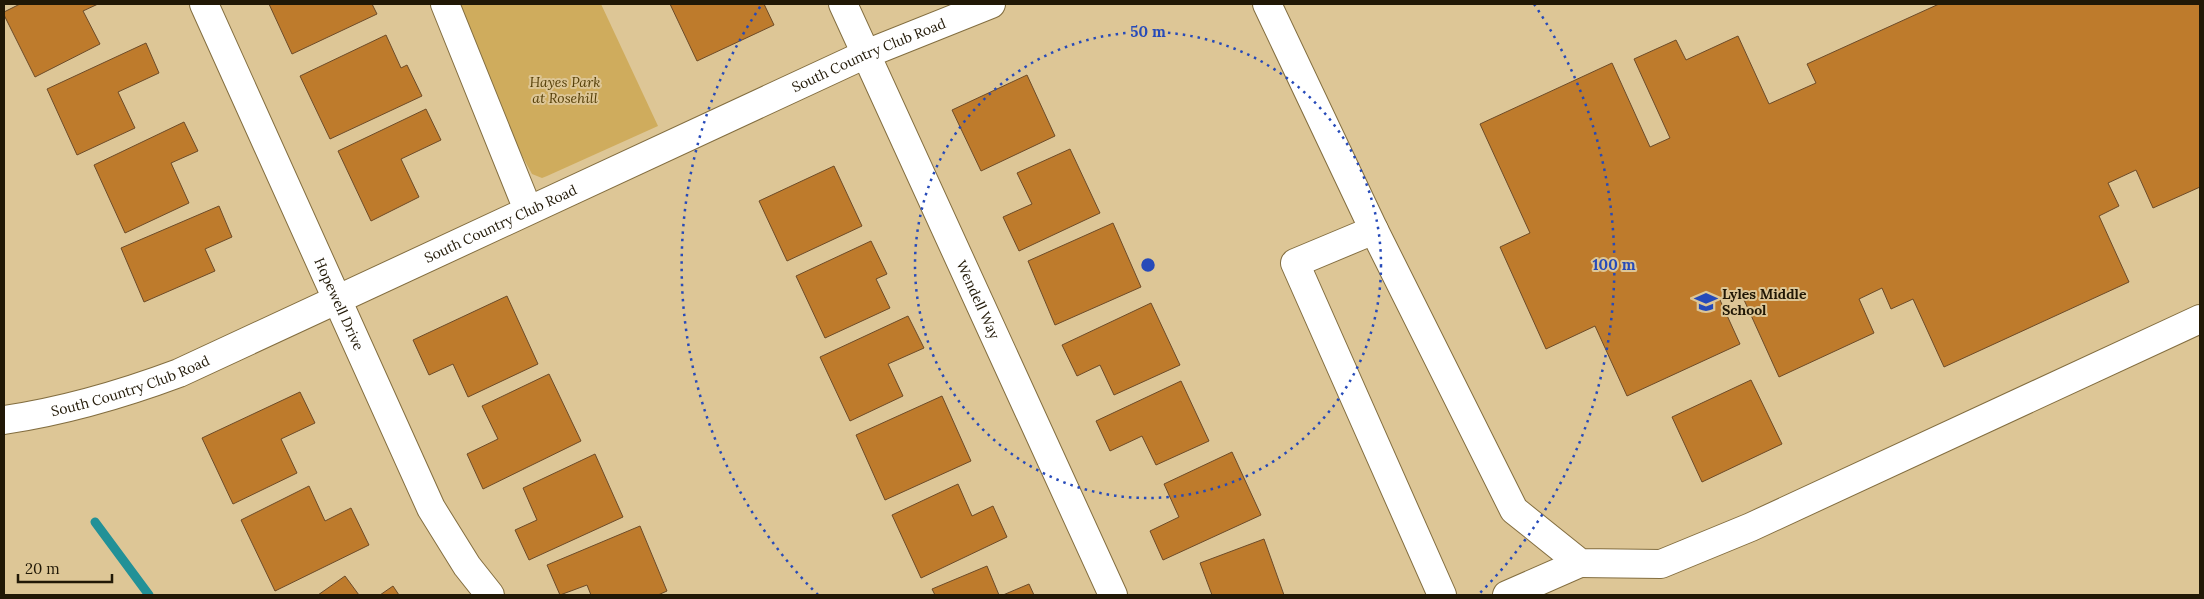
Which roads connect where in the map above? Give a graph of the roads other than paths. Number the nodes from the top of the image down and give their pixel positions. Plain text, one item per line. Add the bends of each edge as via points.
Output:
1 (204, 4) edge
2 (445, 4) edge
3 (843, 4) edge
4 (991, 4) edge
5 (1267, 4) edge
6 (866, 54) junction
7 (528, 210) junction
8 (1374, 230) junction
9 (338, 299) junction
10 (2200, 319) edge
11 (4, 420) edge
12 (1580, 563) junction
13 (490, 595) edge
14 (1113, 595) edge
15 (1442, 595) edge
16 (1507, 595) edge

1 - 9 street, Hopewell Drive
2 - 7 street
3 - 6 street, Wendell Way
4 - 6 street, South Country Club Road
5 - 8 street
6 - 7 street, South Country Club Road
6 - 14 street, Wendell Way
7 - 9 street, South Country Club Road
8 - 12 street via 1514,510
8 - 15 street via 1295,263
9 - 11 street, South Country Club Road via 179,374 123,394 50,413
9 - 13 street, Hopewell Drive via 431,508 467,566
10 - 12 street via 1751,527 1661,564
12 - 16 street

